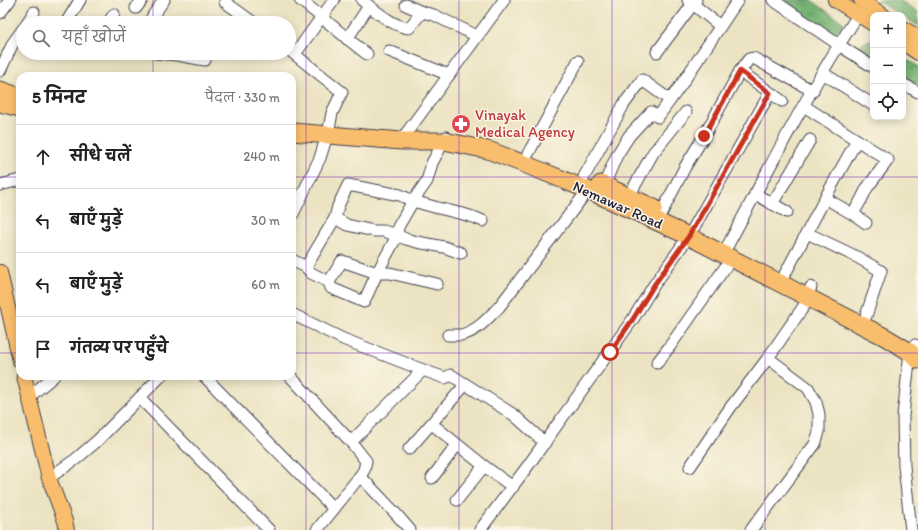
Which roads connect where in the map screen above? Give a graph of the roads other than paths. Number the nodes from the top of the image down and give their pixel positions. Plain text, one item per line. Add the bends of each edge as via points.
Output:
1 (10, 0) edge
2 (80, 0) edge
3 (164, 0) edge
4 (300, 0) edge
5 (334, 0) edge
6 (738, 0) edge
7 (774, 0) edge
8 (835, 0) edge
9 (861, 0) edge
10 (692, 1) edge
11 (225, 2) dead end
12 (499, 2) edge
13 (365, 3) edge
14 (406, 4) dead end
15 (34, 12) dead end
16 (422, 12) junction
17 (879, 12) edge
18 (0, 13) edge
19 (858, 15) junction
20 (31, 16) edge
21 (70, 16) edge
22 (153, 16) edge
23 (244, 16) edge
24 (322, 17) junction
25 (870, 22) edge
26 (720, 26) junction
27 (906, 30) edge
28 (477, 36) junction
29 (918, 37) edge
30 (16, 39) edge
31 (347, 39) junction
32 (838, 45) junction
33 (906, 45) edge
34 (296, 47) edge
35 (389, 51) dead end
36 (657, 52) dead end
37 (918, 52) edge
38 (367, 54) dead end
39 (296, 55) edge
40 (578, 60) dead end
41 (870, 65) edge
42 (0, 71) edge
43 (740, 71) junction
44 (823, 73) junction
45 (448, 75) junction
46 (906, 86) edge
47 (0, 90) edge
48 (812, 91) junction
49 (918, 92) edge
50 (770, 93) junction
51 (16, 96) edge
52 (670, 100) junction
53 (782, 101) dead end
54 (0, 103) edge
55 (870, 103) edge
56 (804, 106) junction
57 (16, 107) edge
58 (686, 112) dead end
59 (296, 126) edge
60 (296, 132) edge
61 (328, 132) junction
62 (405, 135) junction
63 (445, 138) junction
64 (810, 140) dead end
65 (857, 140) junction
66 (528, 154) junction
67 (16, 181) edge
68 (586, 184) junction
69 (0, 185) edge
70 (604, 185) junction
71 (755, 194) junction
72 (629, 196) junction
73 (825, 198) junction
74 (414, 201) junction
75 (772, 204) junction
76 (296, 208) edge
77 (662, 212) junction
78 (787, 212) dead end
79 (853, 214) junction
80 (335, 218) junction
81 (483, 221) dead end
82 (866, 223) dead end
83 (691, 232) junction
84 (807, 233) junction
85 (397, 236) junction
86 (730, 252) junction
87 (461, 253) dead end
88 (296, 262) edge
89 (306, 267) junction
90 (0, 272) edge
91 (377, 273) junction
92 (785, 274) junction
93 (329, 282) junction
94 (437, 284) dead end
95 (809, 292) junction
96 (296, 316) edge
97 (866, 316) junction
98 (887, 332) junction
99 (448, 335) dead end
100 (16, 343) edge
101 (915, 351) edge
102 (768, 358) junction
103 (657, 363) dead end
104 (423, 370) junction
105 (25, 380) edge
106 (49, 380) edge
107 (157, 380) edge
108 (208, 380) edge
109 (294, 380) edge
110 (465, 385) junction
111 (29, 397) junction
112 (140, 398) junction
113 (432, 424) junction
114 (351, 442) junction
115 (545, 443) junction
116 (457, 445) junction
117 (409, 449) dead end
118 (484, 466) junction
119 (690, 467) dead end
120 (360, 476) junction
121 (49, 478) junction
122 (432, 478) dead end
123 (513, 487) junction
124 (457, 500) dead end
125 (334, 509) junction
126 (67, 530) edge
127 (268, 530) edge
128 (318, 530) edge
129 (410, 530) edge
130 (480, 530) edge
131 (751, 530) edge
132 (911, 530) edge

1 - 18 street
2 - 21 street
3 - 22 street
4 - 24 street
5 - 24 street
6 - 26 street
7 - 32 street
8 - 19 main road
9 - 17 main road
10 - 26 street
10 - 36 street
11 - 23 street
12 - 28 street
13 - 16 street via 393,23 409,28
13 - 31 street
14 - 16 street
15 - 20 street
16 - 28 street via 434,15
19 - 25 main road
19 - 32 street
24 - 31 street
24 - 34 street
26 - 52 street
27 - 29 main road
28 - 45 street
30 - 42 street
31 - 38 street
32 - 41 street
32 - 44 street
33 - 37 main road
35 - 45 street
39 - 61 street via 342,92 332,113
40 - 66 street
43 - 48 street via 749,58 753,58
43 - 50 street
43 - 77 street
44 - 48 street
44 - 55 street
45 - 62 street
46 - 49 street
47 - 51 highway
48 - 56 street
50 - 53 street
50 - 83 street
52 - 68 street via 642,80 624,104
52 - 70 street via 658,118 651,112 628,136
54 - 57 highway
56 - 65 street
56 - 71 street
58 - 72 street via 653,153
59 - 61 highway, Nemawar Road
60 - 61 highway, Nemawar Road
61 - 62 highway, Nemawar Road
61 - 63 highway, Nemawar Road via 402,141
61 - 76 street via 320,158
62 - 63 highway, Nemawar Road
63 - 66 highway, Nemawar Road
63 - 68 highway, Nemawar Road
63 - 74 street via 432,163 427,181
64 - 75 street
65 - 73 street
65 - 79 street via 888,160 867,188
66 - 68 highway, Nemawar Road
67 - 69 street
68 - 70 highway, Nemawar Road
68 - 83 highway, Nemawar Road
68 - 99 street via 499,307 472,331 461,335
70 - 72 highway, Nemawar Road
71 - 75 street
71 - 86 street
72 - 77 highway, Nemawar Road
73 - 79 street
73 - 84 street
74 - 80 street via 400,195 348,185
74 - 81 street
74 - 85 street via 398,227
75 - 78 street
77 - 83 highway, Nemawar Road
79 - 82 street
80 - 85 street via 347,226 374,231 384,230
80 - 89 street
83 - 86 highway, Nemawar Road
83 - 115 street
84 - 92 street
84 - 97 street via 881,271
85 - 87 street
85 - 91 street
86 - 92 highway, Nemawar Road
86 - 95 highway, Nemawar Road
86 - 103 street
88 - 89 street
89 - 93 street via 311,273
90 - 100 main road
91 - 93 street via 342,261
91 - 93 street via 364,302 331,288
91 - 94 street via 390,273
92 - 95 highway, Nemawar Road
95 - 97 highway, Nemawar Road
95 - 98 highway, Nemawar Road
95 - 102 street via 806,303
96 - 104 street via 343,339
97 - 98 highway, Nemawar Road
98 - 101 highway, Nemawar Road
101 - 132 street via 903,416 904,466
102 - 119 street
102 - 131 street via 808,388 816,402 819,432 815,444
104 - 110 street via 446,378 451,375
104 - 114 street
105 - 111 main road
106 - 111 street
107 - 112 street
108 - 125 street
109 - 114 street
110 - 113 street
110 - 115 street via 514,415
111 - 121 main road
112 - 121 street via 97,441
112 - 127 street
113 - 116 street
113 - 117 street
114 - 120 street via 366,461
115 - 123 street
116 - 118 street
116 - 122 street
118 - 123 street
118 - 124 street
120 - 125 street
120 - 129 street
121 - 126 main road
123 - 130 street
125 - 128 street

